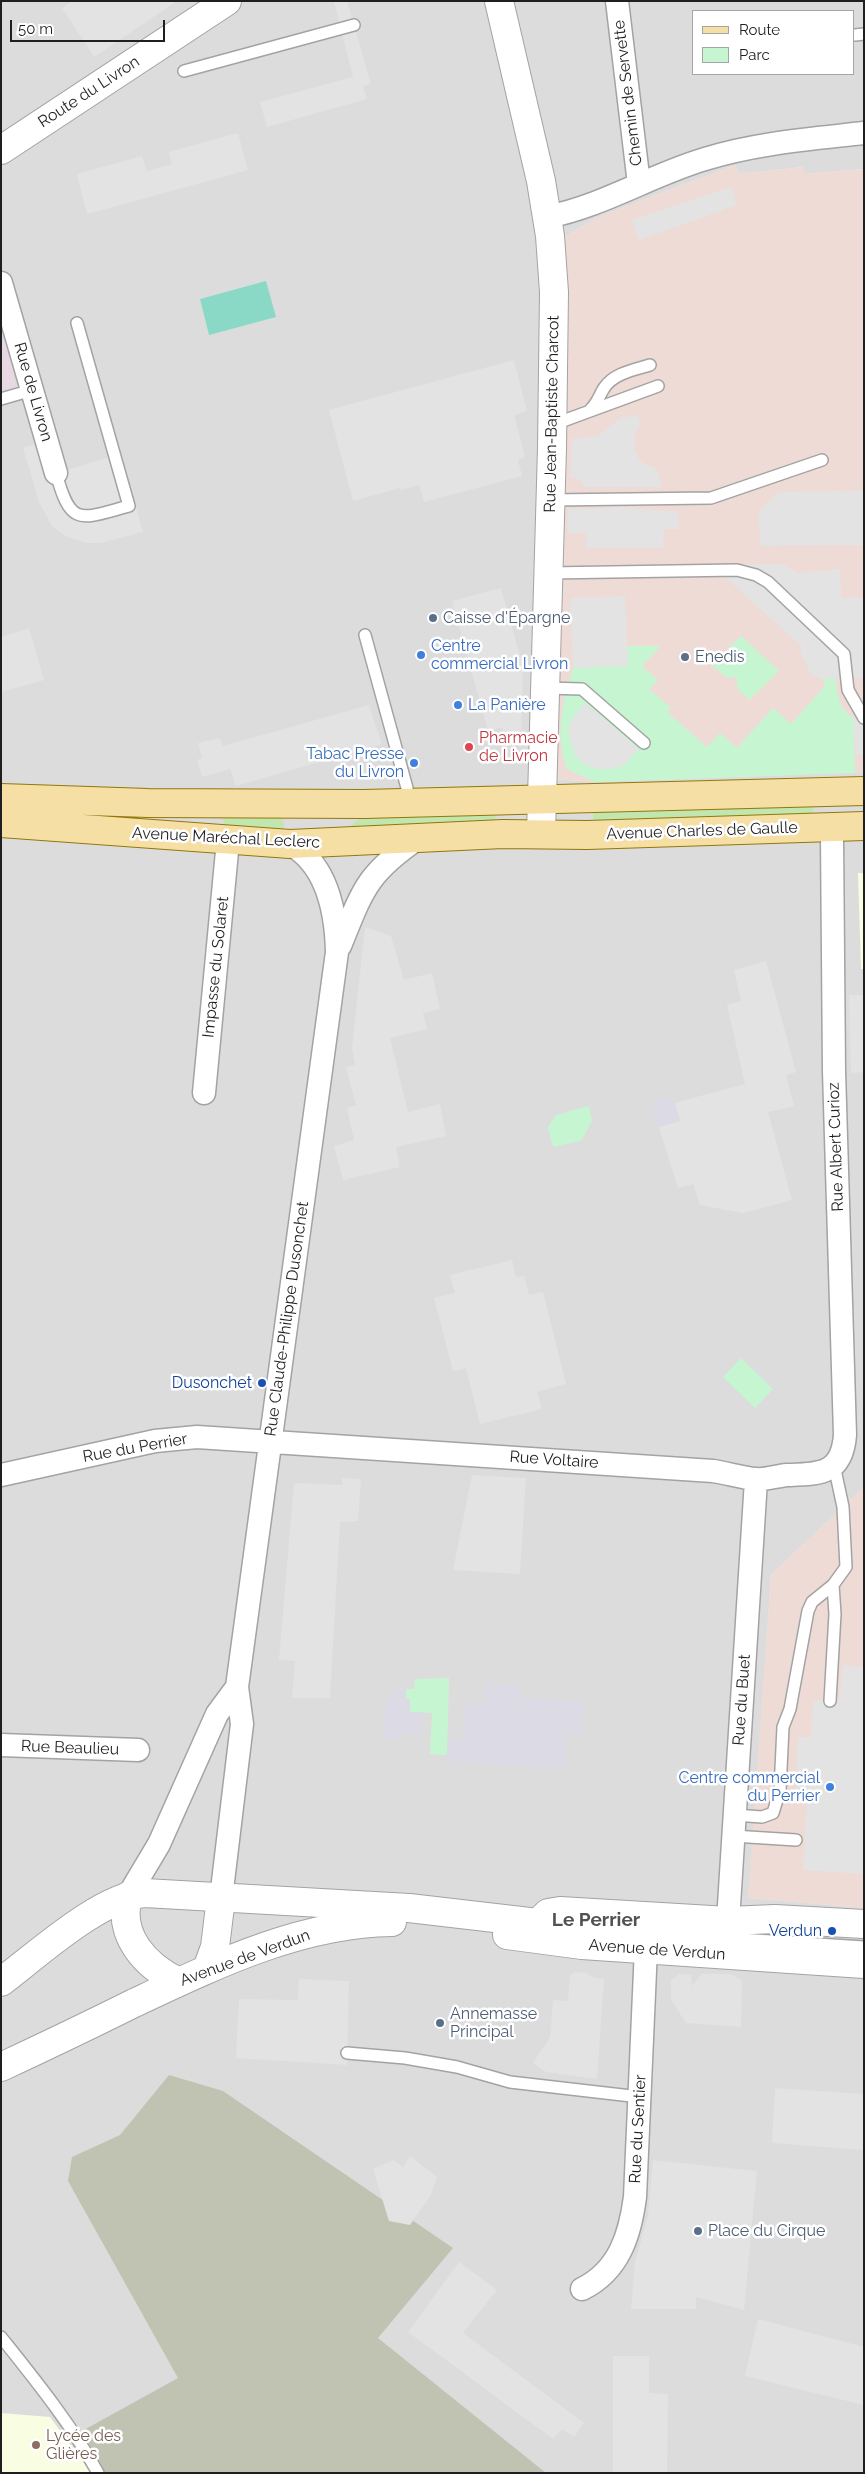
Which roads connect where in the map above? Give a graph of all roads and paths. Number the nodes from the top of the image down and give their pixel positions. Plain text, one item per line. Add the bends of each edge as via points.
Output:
1 (227, 1) edge
2 (499, 1) edge
3 (617, 1) edge
4 (354, 24) dead end
5 (184, 71) dead end
6 (864, 133) edge
7 (1, 150) edge
8 (639, 184) junction
9 (547, 216) junction
10 (1, 283) edge
11 (77, 323) dead end
12 (650, 365) dead end
13 (658, 386) dead end
14 (32, 390) junction
15 (1, 399) edge
16 (590, 410) junction
17 (552, 425) junction
18 (822, 460) dead end
19 (56, 473) joint
20 (551, 500) junction
21 (548, 573) junction
22 (365, 635) dead end
23 (545, 688) junction
24 (864, 718) edge
25 (644, 743) dead end
26 (851, 791) edge
27 (1, 798) edge
28 (541, 799) junction
29 (219, 804) junction
30 (290, 804) junction
31 (364, 804) junction
32 (407, 804) junction
33 (1, 823) edge
34 (864, 826) edge
35 (829, 828) junction
36 (541, 833) junction
37 (420, 837) junction
38 (224, 840) junction
39 (323, 843) junction
40 (290, 844) junction
41 (326, 886) junction
42 (337, 952) junction
43 (204, 1093) dead end
44 (271, 1441) junction
45 (834, 1465) junction
46 (1, 1476) edge
47 (756, 1480) junction
48 (833, 1585) junction
49 (238, 1687) junction
50 (830, 1702) dead end
51 (1, 1745) edge
52 (138, 1750) dead end
53 (734, 1826) junction
54 (796, 1840) dead end
55 (128, 1896) junction
56 (221, 1898) junction
57 (728, 1921) junction
58 (538, 1922) junction
59 (864, 1924) edge
60 (864, 1947) edge
61 (646, 1948) junction
62 (864, 1964) edge
63 (207, 1969) junction
64 (1, 1982) edge
65 (179, 1982) junction
66 (348, 2053) dead end
67 (1, 2067) edge
68 (640, 2097) junction
69 (582, 2289) dead end
70 (1, 2337) edge
71 (98, 2473) edge

1 - 7 street, Route du Livron
2 - 9 street, Rue Jean-Baptiste Charcot
3 - 8 street, Chemin de Servette
4 - 5 lane
6 - 8 street, Chemin de Servette via 742,149 704,159
8 - 9 street, Chemin de Servette via 588,207
9 - 17 street, Rue Jean-Baptiste Charcot via 554,292
10 - 14 street, Rue de Livron
11 - 19 lane via 129,506 91,516 76,513 63,500
12 - 16 lane via 612,379
13 - 16 lane
14 - 15 lane
14 - 19 street, Rue de Livron
16 - 17 lane
17 - 20 street, Rue Jean-Baptiste Charcot
18 - 20 lane via 711,498
20 - 21 street, Rue Jean-Baptiste Charcot
21 - 23 street, Rue Jean-Baptiste Charcot
21 - 24 lane via 737,570 756,575 774,587 844,654 848,690
22 - 32 lane via 407,788
23 - 25 lane via 582,689
23 - 28 street, Rue Jean-Baptiste Charcot
26 - 28 main road
26 - 35 main road
27 - 29 main road, Avenue Maréchal Leclerc
28 - 32 main road, Avenue Maréchal Leclerc
28 - 36 street, Rue Jean-Baptiste Charcot
29 - 30 main road, Avenue Maréchal Leclerc
29 - 38 main road via 213,823
30 - 31 main road, Avenue Maréchal Leclerc
30 - 40 main road
31 - 32 main road, Avenue Maréchal Leclerc
31 - 39 main road via 337,818
33 - 38 main road, Avenue Maréchal Leclerc
34 - 35 main road, Avenue Charles de Gaulle
35 - 36 main road, Avenue Charles de Gaulle via 587,835
35 - 45 street, Rue Albert Curioz via 832,838 834,1071 845,1435 841,1455
36 - 37 main road, Avenue Maréchal Leclerc
37 - 39 main road, Avenue Maréchal Leclerc
37 - 42 street, Rue Claude-Philippe Dusonchet via 385,862 372,876
38 - 40 main road, Avenue Maréchal Leclerc
38 - 43 street, Impasse du Solaret
39 - 40 main road, Avenue Maréchal Leclerc
39 - 41 street, Rue Claude-Philippe Dusonchet
40 - 41 street, Rue Claude-Philippe Dusonchet via 308,858
41 - 42 street, Rue Claude-Philippe Dusonchet via 334,913
42 - 44 street, Rue Claude-Philippe Dusonchet
44 - 46 street, Rue du Perrier via 216,1437 169,1439
44 - 47 street, Rue Voltaire via 713,1471
44 - 49 street, Rue Claude-Philippe Dusonchet
45 - 47 street, Rue Voltaire via 814,1475
45 - 48 lane via 843,1508 846,1568
47 - 53 street, Rue du Buet
48 - 50 lane via 836,1614
48 - 53 lane via 812,1602 808,1611 790,1709 783,1726 780,1790 773,1813
49 - 55 street via 217,1714 158,1844
49 - 56 street, Rue Claude-Philippe Dusonchet via 242,1724
51 - 52 street, Rue Beaulieu
53 - 54 lane
53 - 57 street, Rue du Buet
55 - 56 street, Avenue de Verdun via 152,1893
55 - 64 street, Avenue de Verdun via 95,1911
55 - 65 street via 125,1919 133,1943 154,1966
56 - 58 street, Avenue de Verdun via 409,1908
56 - 63 street via 215,1947
57 - 58 street, Avenue de Verdun via 560,1911 548,1913
57 - 59 street, Avenue de Verdun via 775,1919
58 - 60 lane, Avenue de Verdun via 569,1928
61 - 62 street, Avenue de Verdun
61 - 63 street, Avenue de Verdun via 557,1943 439,1924 389,1922 310,1934
61 - 68 street, Rue du Sentier
63 - 65 street, Avenue de Verdun
65 - 67 street, Avenue de Verdun
66 - 68 lane via 457,2067 510,2082
68 - 69 street, Rue du Sentier via 635,2197 629,2233 612,2266
70 - 71 lane via 40,2385

